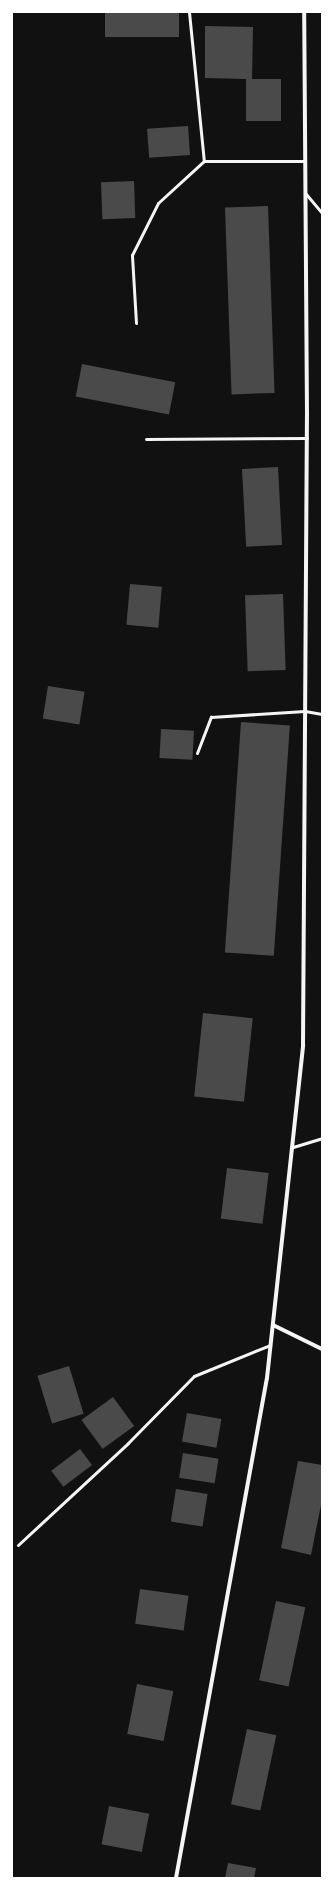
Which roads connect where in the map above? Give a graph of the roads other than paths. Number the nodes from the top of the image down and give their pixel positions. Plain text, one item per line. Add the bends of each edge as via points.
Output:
1 (189, 12) edge
2 (304, 12) edge
3 (204, 161) junction
4 (305, 161) junction
5 (306, 194) junction
6 (322, 213) edge
7 (136, 323) dead end
8 (307, 438) junction
9 (146, 440) dead end
10 (305, 711) junction
11 (322, 714) edge
12 (197, 753) dead end
13 (322, 1138) edge
14 (292, 1147) junction
15 (273, 1324) junction
16 (270, 1345) junction
17 (322, 1349) edge
18 (18, 1545) dead end
19 (176, 1878) edge

1 - 3 lane
2 - 4 street
3 - 4 lane
3 - 7 lane via 158,203 132,256
4 - 5 street
5 - 6 lane
5 - 8 street
8 - 9 lane
8 - 10 street
10 - 11 lane
10 - 12 lane via 211,717
10 - 14 street via 304,1045
13 - 14 lane
14 - 15 street
15 - 16 street
15 - 17 street
16 - 18 lane via 194,1376 128,1443
16 - 19 street via 267,1378

